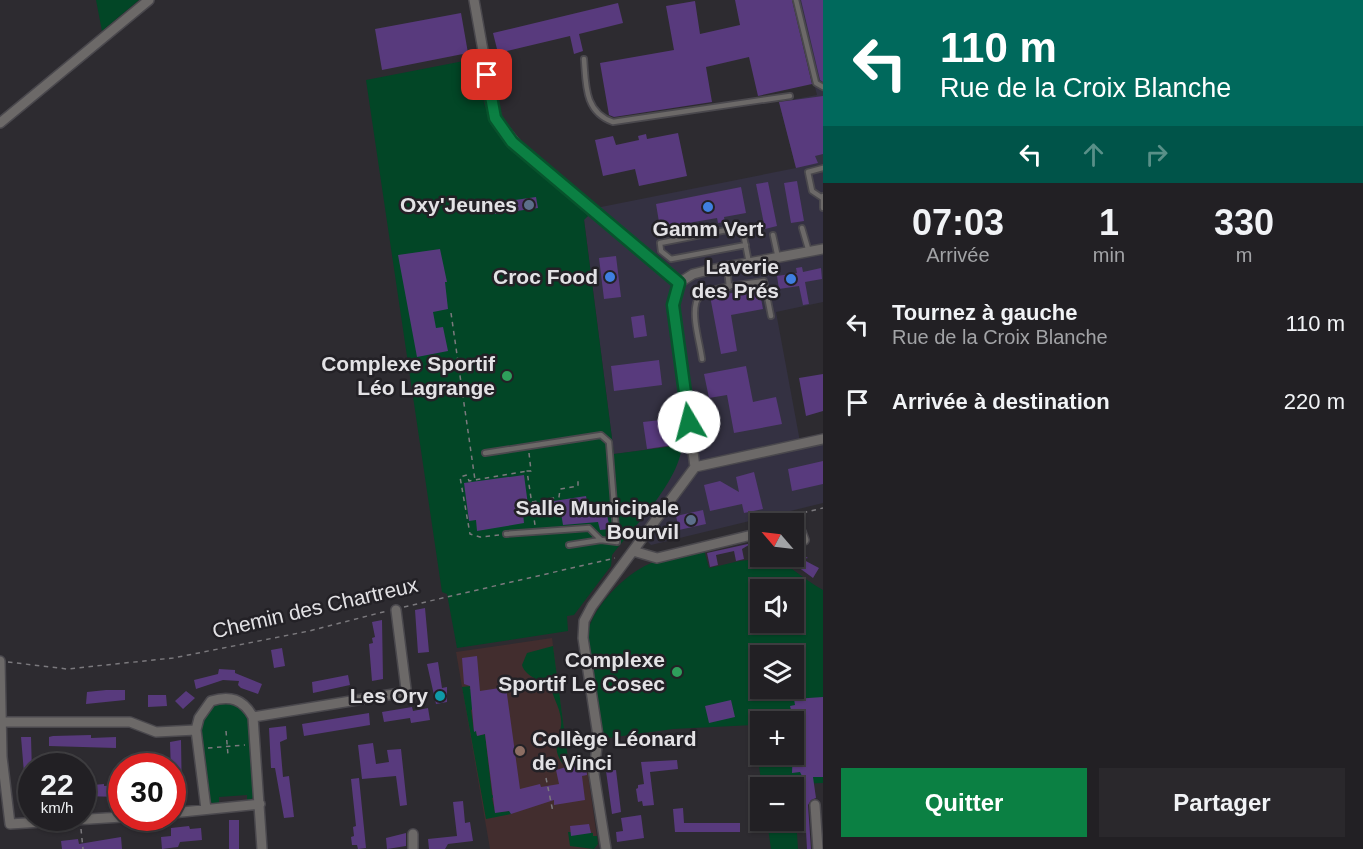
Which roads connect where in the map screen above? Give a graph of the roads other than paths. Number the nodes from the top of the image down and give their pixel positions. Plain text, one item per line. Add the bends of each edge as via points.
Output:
1 (149, 0) edge
2 (474, 0) edge
3 (796, 0) edge
4 (584, 59) dead end
5 (823, 87) edge
6 (790, 96) dead end
7 (0, 123) edge
8 (823, 168) edge
9 (822, 196) edge
10 (823, 208) edge
11 (802, 228) dead end
12 (773, 235) dead end
13 (746, 245) junction
14 (823, 249) edge
15 (809, 252) junction
16 (778, 258) junction
17 (749, 263) junction
18 (726, 267) junction
19 (679, 283) junction
20 (729, 287) junction
21 (771, 316) dead end
22 (702, 359) dead end
23 (823, 439) edge
24 (485, 453) dead end
25 (695, 467) junction
26 (506, 534) road end
27 (750, 535) edge
28 (601, 540) junction
29 (569, 545) dead end
30 (633, 550) junction
31 (396, 610) road end
32 (1, 661) edge
33 (253, 717) junction
34 (2, 722) junction
35 (196, 730) junction
36 (260, 804) junction
37 (815, 804) dead end
38 (206, 809) junction
39 (186, 811) edge
40 (108, 818) edge
41 (5, 824) edge
42 (413, 834) dead end
43 (262, 849) edge
44 (413, 849) edge
45 (606, 849) edge
46 (818, 849) edge

1 - 7 street
2 - 19 street via 493,107 502,129 520,150
3 - 5 lane via 816,83
4 - 6 lane via 588,99 599,115 613,122
8 - 9 lane via 808,172 812,191
9 - 10 lane
11 - 15 lane
12 - 16 lane
13 - 13 lane via 742,227 660,243 661,251 671,259
13 - 17 lane
14 - 15 street
15 - 16 street
16 - 17 street
17 - 18 street
18 - 19 street via 693,274
18 - 20 lane
19 - 25 street via 673,305
20 - 21 lane via 764,281
20 - 22 lane via 711,290 697,300
23 - 25 street
24 - 28 lane via 602,435 609,442 616,542
25 - 30 street
26 - 28 lane via 589,528
27 - 30 street via 657,558
28 - 29 lane
30 - 45 street via 584,621 583,638 598,736 594,774
31 - 33 street via 406,689
32 - 34 street
33 - 35 street via 241,702 222,698 211,701 204,709
33 - 36 street
34 - 35 street via 130,722 156,732
34 - 41 street
35 - 38 street
36 - 38 street
36 - 43 street
37 - 46 street
38 - 39 street
40 - 41 street
42 - 44 street

